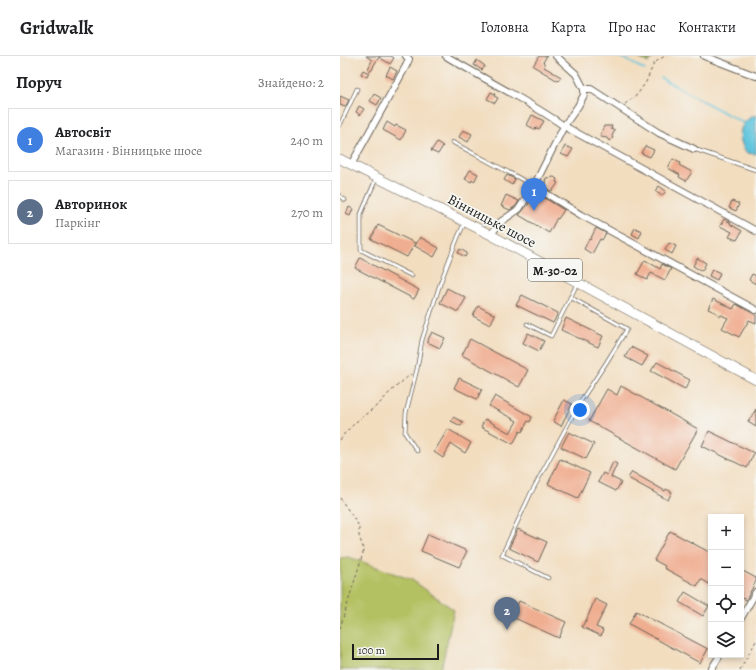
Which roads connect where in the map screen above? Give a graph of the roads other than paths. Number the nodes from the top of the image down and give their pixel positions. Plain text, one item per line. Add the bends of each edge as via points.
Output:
1 (446, 56) edge
2 (556, 56) edge
3 (704, 56) edge
4 (408, 57) edge
5 (576, 74) junction
6 (756, 76) edge
7 (357, 89) dead end
8 (584, 89) junction
9 (592, 89) junction
10 (340, 125) edge
11 (564, 126) junction
12 (452, 142) dead end
13 (694, 149) joint
14 (340, 159) edge
15 (351, 165) junction
16 (756, 170) edge
17 (376, 177) junction
18 (534, 186) junction
19 (340, 196) edge
20 (345, 200) dead end
21 (465, 222) junction
22 (756, 230) edge
23 (491, 236) junction
24 (412, 276) dead end
25 (578, 283) junction
26 (570, 297) junction
27 (756, 310) edge
28 (527, 324) dead end
29 (756, 380) edge
30 (417, 451) dead end
31 (548, 578) dead end
32 (756, 592) edge
33 (744, 613) edge
34 (718, 658) edge
35 (711, 670) edge

1 - 11 street via 539,108
2 - 5 street
3 - 6 street
4 - 15 street
5 - 8 street
5 - 9 street
7 - 10 lane
8 - 9 street
8 - 11 street via 584,95
9 - 13 street via 659,133
11 - 18 street
11 - 22 street
12 - 18 lane
13 - 16 lane
14 - 15 main road, Вінницьке шосе / М-30-02
15 - 17 main road, Вінницьке шосе / М-30-02
17 - 21 main road, Вінницьке шосе / М-30-02
17 - 24 lane via 361,214 362,250
18 - 23 street via 519,209 499,223
18 - 27 street via 581,215
19 - 20 lane
21 - 23 main road, Вінницьке шосе / М-30-02
21 - 30 lane via 441,281 422,340 406,413 405,432
23 - 25 main road, Вінницьке шосе / М-30-02
25 - 26 lane
25 - 29 main road, Вінницьке шосе / М-30-02
26 - 28 lane via 551,336
26 - 31 lane via 627,329 580,402 531,493 502,554
32 - 33 street
34 - 35 street

